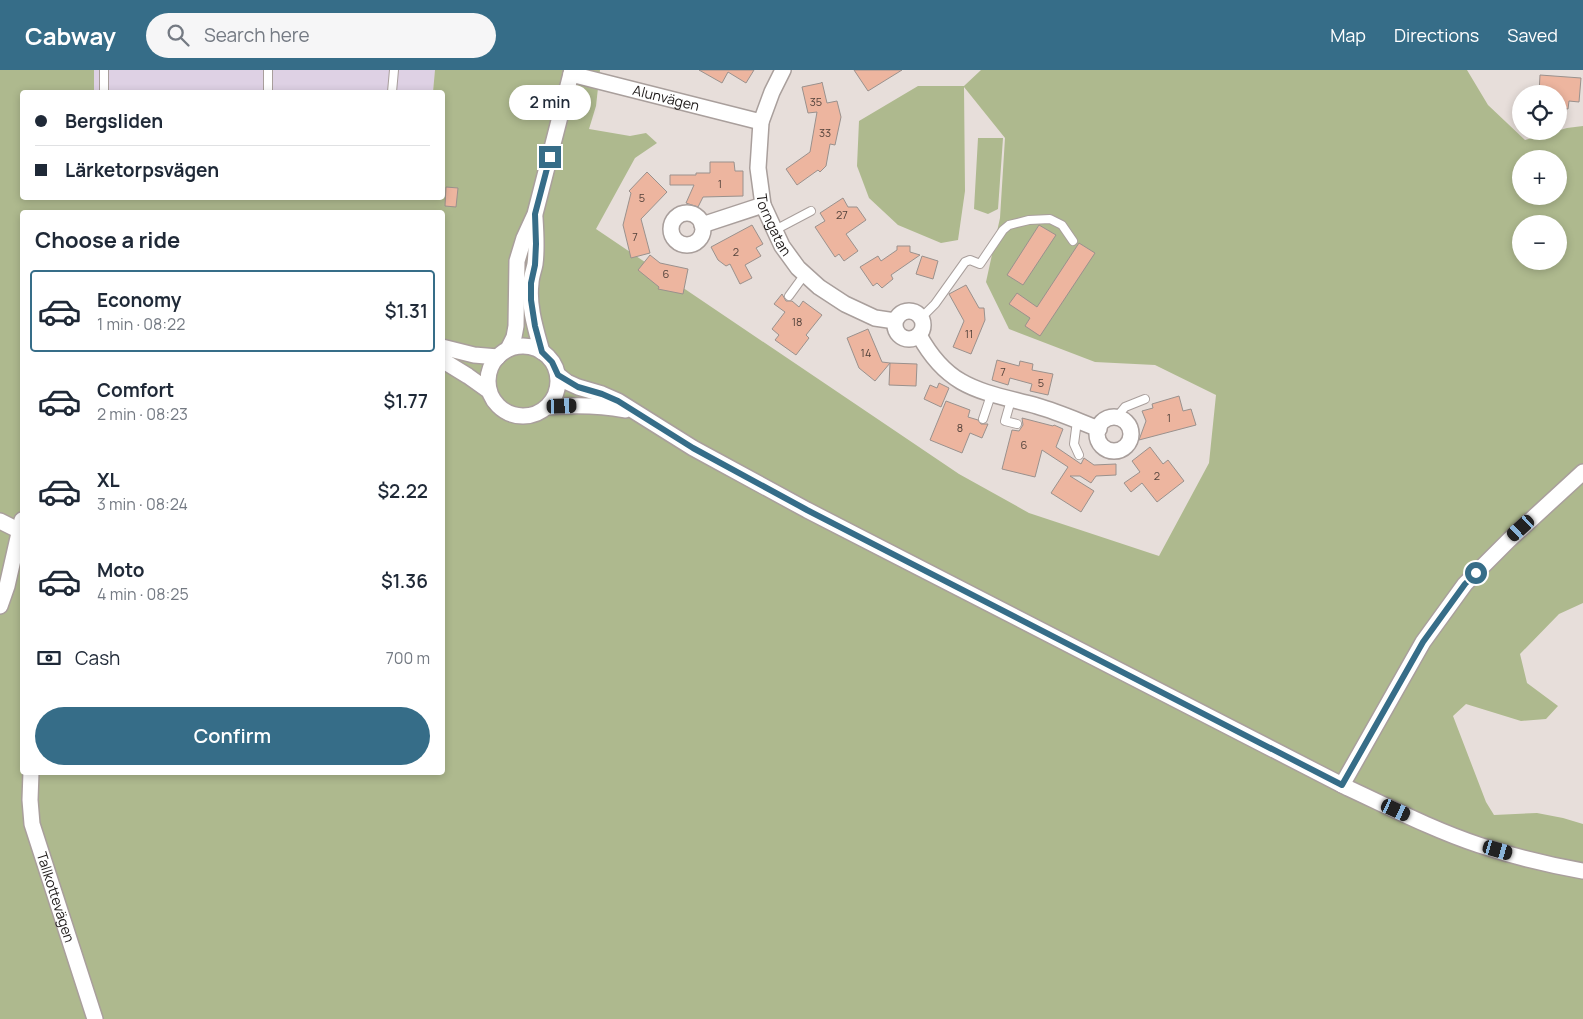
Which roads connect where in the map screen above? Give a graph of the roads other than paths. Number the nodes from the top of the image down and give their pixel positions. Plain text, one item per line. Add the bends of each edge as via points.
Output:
1 (104, 70) edge
2 (268, 70) edge
3 (394, 70) edge
4 (784, 70) edge
5 (572, 72) edge
6 (104, 90) edge
7 (268, 90) edge
8 (392, 90) edge
9 (761, 122) junction
10 (764, 205) junction
11 (811, 211) dead end
12 (535, 214) junction
13 (702, 225) dead end
14 (775, 230) junction
15 (1073, 241) dead end
16 (805, 274) junction
17 (789, 296) dead end
18 (921, 318) junction
19 (895, 322) junction
20 (919, 335) junction
21 (445, 348) edge
22 (542, 352) junction
23 (503, 353) junction
24 (445, 362) edge
25 (558, 375) junction
26 (489, 391) junction
27 (992, 395) junction
28 (1145, 399) dead end
29 (1011, 400) junction
30 (548, 406) junction
31 (634, 412) junction
32 (1116, 418) junction
33 (983, 420) dead end
34 (1077, 421) junction
35 (1018, 424) dead end
36 (1098, 429) junction
37 (1079, 455) dead end
38 (1583, 472) edge
39 (0, 521) edge
40 (20, 527) edge
41 (20, 531) edge
42 (0, 606) edge
43 (31, 775) edge
44 (1342, 785) junction
45 (1583, 871) edge
46 (95, 1019) edge

1 - 6 lane
2 - 7 lane
3 - 8 lane
4 - 9 street, Torngatan
5 - 9 street, Alunvägen
5 - 12 street
9 - 10 street, Torngatan via 758,168
10 - 13 street
10 - 14 street, Torngatan
11 - 14 lane
12 - 22 street via 531,300
12 - 23 street via 517,261 514,337
14 - 16 street, Torngatan via 782,246
15 - 18 lane via 1062,226 1050,219 1029,220 1009,226 980,264 970,260 965,262
16 - 17 lane
16 - 19 street, Torngatan via 845,304 875,318
18 - 19 street via 909,311 901,314
18 - 20 street via 923,327
19 - 20 street via 896,331 902,338 911,339
20 - 27 street via 927,350 949,375
21 - 23 street via 474,355
22 - 23 street via 522,346
22 - 25 street
23 - 26 street via 493,362 488,376
24 - 26 street
25 - 30 street via 557,392
25 - 31 street via 578,387 618,401
26 - 30 street via 497,405 510,414 534,415
27 - 29 street
27 - 33 lane
28 - 32 lane via 1125,407
29 - 34 street via 1039,406
29 - 35 lane via 1005,421
30 - 31 street via 606,406
31 - 44 street via 807,510
32 - 36 street via 1105,420
32 - 36 street via 1130,427 1131,438 1125,447 1115,451 1105,448 1099,440
34 - 36 street
34 - 37 lane via 1074,444
38 - 44 street via 1465,584 1423,642
39 - 40 street
41 - 42 street
43 - 46 street, Tallkottevägen via 32,824
44 - 45 street via 1479,845

